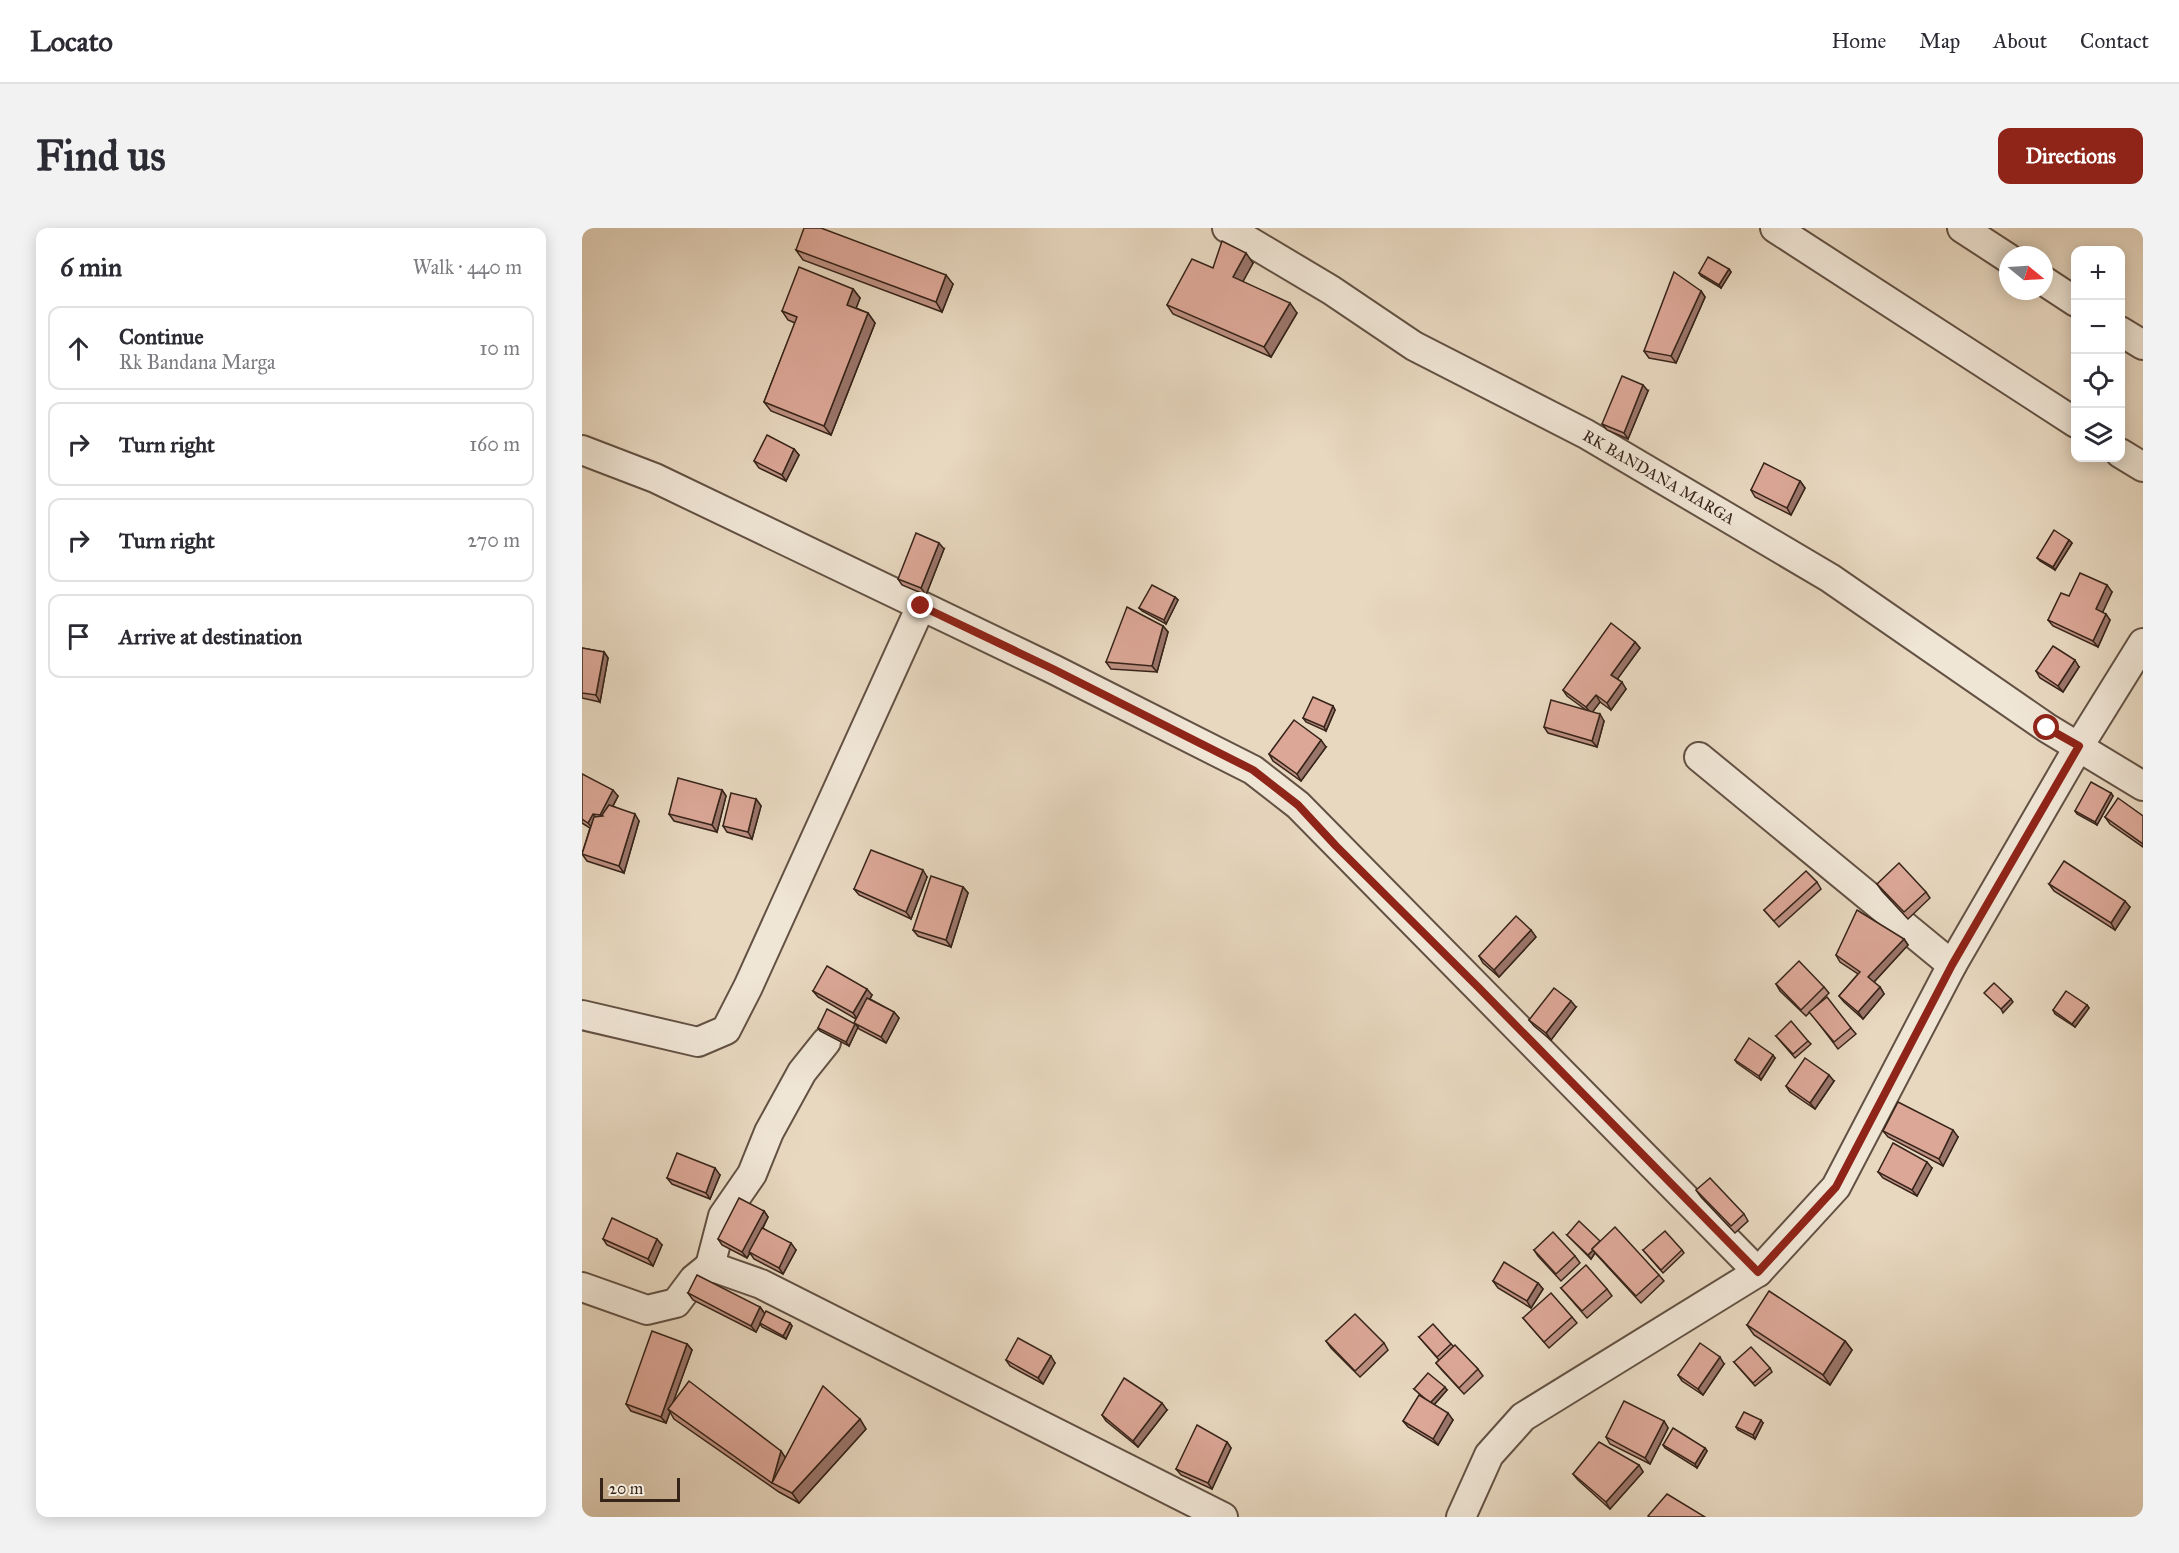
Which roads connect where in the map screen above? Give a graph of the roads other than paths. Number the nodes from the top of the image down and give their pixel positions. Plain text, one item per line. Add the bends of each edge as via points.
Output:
1 (1227, 228) edge
2 (1775, 228) edge
3 (1962, 228) edge
4 (1999, 252) edge
5 (2053, 287) edge
6 (2073, 300) edge
7 (2125, 334) edge
8 (2143, 345) edge
9 (2071, 420) edge
10 (582, 450) edge
11 (2125, 456) edge
12 (2143, 467) edge
13 (921, 606) junction
14 (2143, 643) edge
15 (2079, 746) junction
16 (1699, 757) dead end
17 (2143, 786) edge
18 (1952, 965) junction
19 (582, 1015) edge
20 (826, 1042) dead end
21 (710, 1266) junction
22 (1758, 1272) junction
23 (582, 1287) edge
24 (1223, 1517) edge
25 (1461, 1517) edge

1 - 15 street, RK BANDANA MARGA via 1414,346 1586,434 1830,578
2 - 9 street
3 - 4 street
5 - 6 street
7 - 8 street
10 - 13 street via 655,478
11 - 12 street
13 - 19 street via 726,1030 698,1042
13 - 22 street via 1253,770 1298,805
14 - 15 street
15 - 17 street, RK BANDANA MARGA
15 - 18 street
16 - 18 street
18 - 22 street via 1836,1187
20 - 21 street via 802,1072 769,1132 752,1174 723,1216
21 - 23 street via 675,1303 647,1310
21 - 24 street via 761,1284
22 - 25 street via 1523,1417 1489,1455

